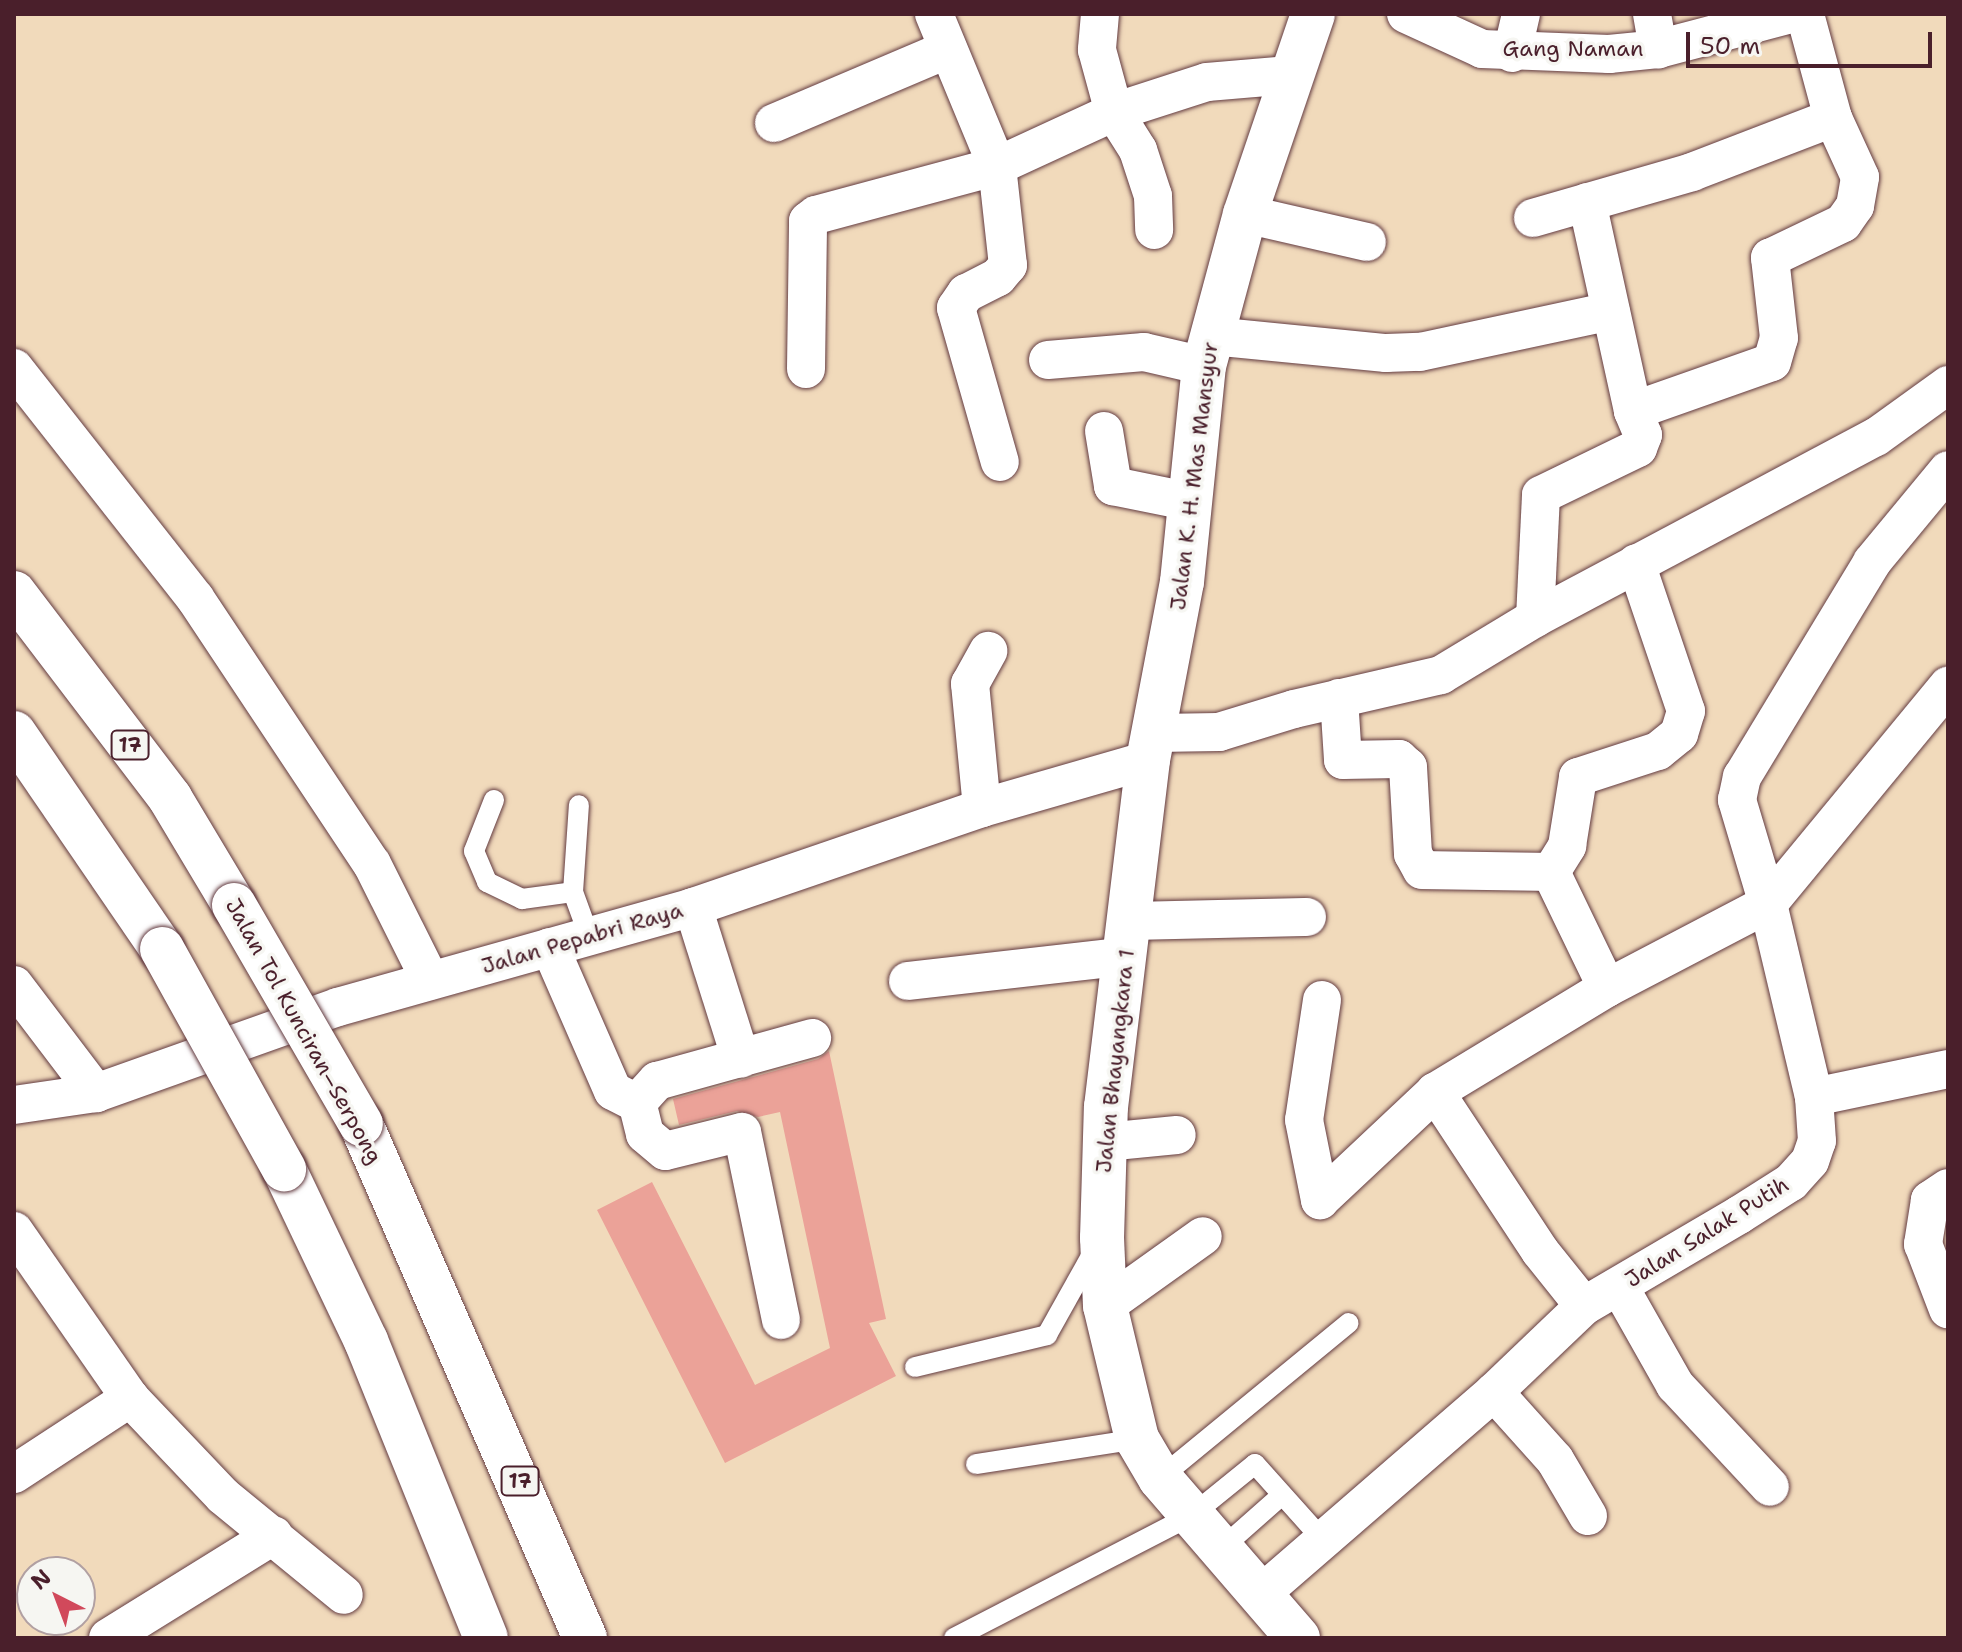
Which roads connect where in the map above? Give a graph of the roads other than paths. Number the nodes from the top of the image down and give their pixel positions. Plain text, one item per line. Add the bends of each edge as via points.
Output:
1 (934, 14) edge
2 (1100, 14) edge
3 (1313, 14) edge
4 (1406, 14) edge
5 (1521, 14) edge
6 (1791, 14) edge
7 (1805, 14) edge
8 (1655, 31) edge
9 (948, 49) junction
10 (1512, 53) junction
11 (1290, 75) junction
12 (1114, 112) junction
13 (1833, 118) junction
14 (774, 123) dead end
15 (997, 166) junction
16 (1587, 202) junction
17 (1245, 214) junction
18 (1533, 218) dead end
19 (1154, 230) dead end
20 (1367, 242) dead end
21 (1611, 311) junction
22 (1208, 351) junction
23 (1048, 360) dead end
24 (14, 368) edge
25 (806, 369) dead end
26 (1948, 385) edge
27 (1633, 411) junction
28 (1104, 431) dead end
29 (1000, 462) dead end
30 (1948, 470) edge
31 (1192, 502) junction
32 (1636, 563) junction
33 (14, 593) edge
34 (1535, 618) junction
35 (988, 651) dead end
36 (1948, 686) edge
37 (1339, 698) junction
38 (14, 733) edge
39 (1152, 746) junction
40 (494, 800) dead end
41 (579, 805) dead end
42 (982, 808) junction
43 (1551, 872) junction
44 (573, 892) junction
45 (1768, 904) junction
46 (693, 907) junction
47 (1307, 917) dead end
48 (589, 936) junction
49 (1127, 938) junction
50 (550, 947) junction
51 (430, 980) junction
52 (908, 981) dead end
53 (14, 985) edge
54 (1607, 988) junction
55 (1322, 1000) dead end
56 (812, 1038) dead end
57 (741, 1059) junction
58 (1948, 1069) edge
59 (1435, 1092) junction
60 (96, 1093) junction
61 (1814, 1097) junction
62 (637, 1103) junction
63 (14, 1105) edge
64 (1177, 1135) dead end
65 (1105, 1142) junction
66 (1948, 1188) edge
67 (1203, 1236) dead end
68 (1102, 1238) junction
69 (20, 1252) edge
70 (1619, 1286) junction
71 (1105, 1306) junction
72 (1584, 1306) junction
73 (1948, 1309) edge
74 (781, 1320) dead end
75 (1349, 1323) dead end
76 (915, 1367) dead end
77 (1494, 1392) junction
78 (130, 1398) junction
79 (1137, 1439) junction
80 (976, 1464) dead end
81 (14, 1474) edge
82 (1160, 1478) junction
83 (1770, 1487) dead end
84 (1282, 1495) junction
85 (1192, 1515) junction
86 (1588, 1516) dead end
87 (274, 1535) junction
88 (1323, 1540) junction
89 (1222, 1548) junction
90 (1262, 1593) junction
91 (344, 1595) dead end
92 (132, 1633) edge
93 (486, 1638) edge
94 (585, 1638) edge
95 (954, 1638) edge
96 (1298, 1638) edge

1 - 9 street
2 - 12 street via 1097,50
3 - 11 main road, Jalan K. H. Mas Mansyur
4 - 10 street, Gang Naman via 1482,49
5 - 10 street
6 - 8 street, Gang Naman
7 - 13 street
8 - 10 street, Gang Naman
9 - 14 street
9 - 15 street
11 - 12 street via 1207,82
11 - 17 main road, Jalan K. H. Mas Mansyur
12 - 15 street
12 - 19 street via 1138,150 1153,196
13 - 16 street via 1692,172
13 - 27 street via 1861,189 1843,223 1770,258 1779,338 1772,362
15 - 25 street via 826,211 808,221
15 - 29 street via 1008,265 998,277 966,293 956,308
16 - 18 street
16 - 21 street
17 - 20 street
17 - 22 main road, Jalan K. H. Mas Mansyur
21 - 22 street via 1420,352
21 - 27 street
22 - 23 street
22 - 31 main road, Jalan K. H. Mas Mansyur
24 - 51 street via 195,598 372,864
26 - 32 street, Jalan Pepabri Raya via 1876,437
27 - 34 street via 1643,435 1638,448 1541,495
28 - 31 street via 1113,486
30 - 45 street, Jalan Salak Putih via 1872,562 1742,777 1737,800
31 - 39 main road, Jalan K. H. Mas Mansyur
32 - 34 street, Jalan Pepabri Raya
32 - 43 street via 1686,711 1679,734 1658,751 1578,777 1567,846
33 - 94 main road, Jalan Tol Kunciran–Serpong / 17, bridge via 170,798 361,1124
34 - 37 street, Jalan Pepabri Raya via 1441,675
35 - 42 street via 970,684
36 - 45 street
37 - 39 street, Jalan Pepabri Raya
37 - 43 street via 1343,760 1399,759 1408,767 1413,854 1422,870
38 - 93 main road, bridge via 162,949 284,1169 366,1341
39 - 42 street, Jalan Pepabri Raya
39 - 49 main road, Jalan Bhayangkara 1
40 - 44 lane via 474,851 487,882 522,899
41 - 44 lane
42 - 46 street, Jalan Pepabri Raya
43 - 54 street
44 - 48 lane
45 - 54 street
45 - 61 street, Jalan Salak Putih
46 - 48 street, Jalan Pepabri Raya
46 - 57 street
47 - 49 street
48 - 50 street, Jalan Pepabri Raya
49 - 52 street
49 - 65 main road, Jalan Bhayangkara 1
50 - 51 street, Jalan Pepabri Raya
50 - 62 street via 613,1091
51 - 60 street, Jalan Pepabri Raya
53 - 60 street
54 - 59 street
55 - 59 street via 1304,1120 1320,1200
56 - 57 street
57 - 62 street via 657,1081
58 - 61 street
59 - 72 street via 1540,1251
60 - 63 street, Jalan Pepabri Raya
61 - 70 street, Jalan Salak Putih via 1817,1141 1810,1161 1791,1182
62 - 74 street via 645,1134 665,1151 742,1132
64 - 65 street
65 - 68 main road, Jalan Bhayangkara 1
66 - 73 street via 1930,1200 1923,1244
67 - 71 street
68 - 71 main road, Jalan Bhayangkara 1
68 - 76 lane via 1047,1335
69 - 78 street
70 - 72 street, Jalan Salak Putih
70 - 83 street via 1675,1385
71 - 79 main road, Jalan Bhayangkara 1
72 - 77 street, Jalan Salak Putih
75 - 82 lane
77 - 86 street via 1555,1460
77 - 88 street, Jalan Salak Putih
78 - 81 street
78 - 87 street via 201,1475
79 - 80 lane
79 - 82 main road, Jalan Bhayangkara 1
82 - 85 main road, Jalan Bhayangkara 1
84 - 85 lane via 1255,1464
84 - 88 lane
84 - 89 lane
85 - 89 main road, Jalan Bhayangkara 1
85 - 95 lane
87 - 91 street
87 - 92 street
88 - 90 street, Jalan Salak Putih
89 - 90 main road, Jalan Bhayangkara 1
90 - 96 main road, Jalan Bhayangkara 1

